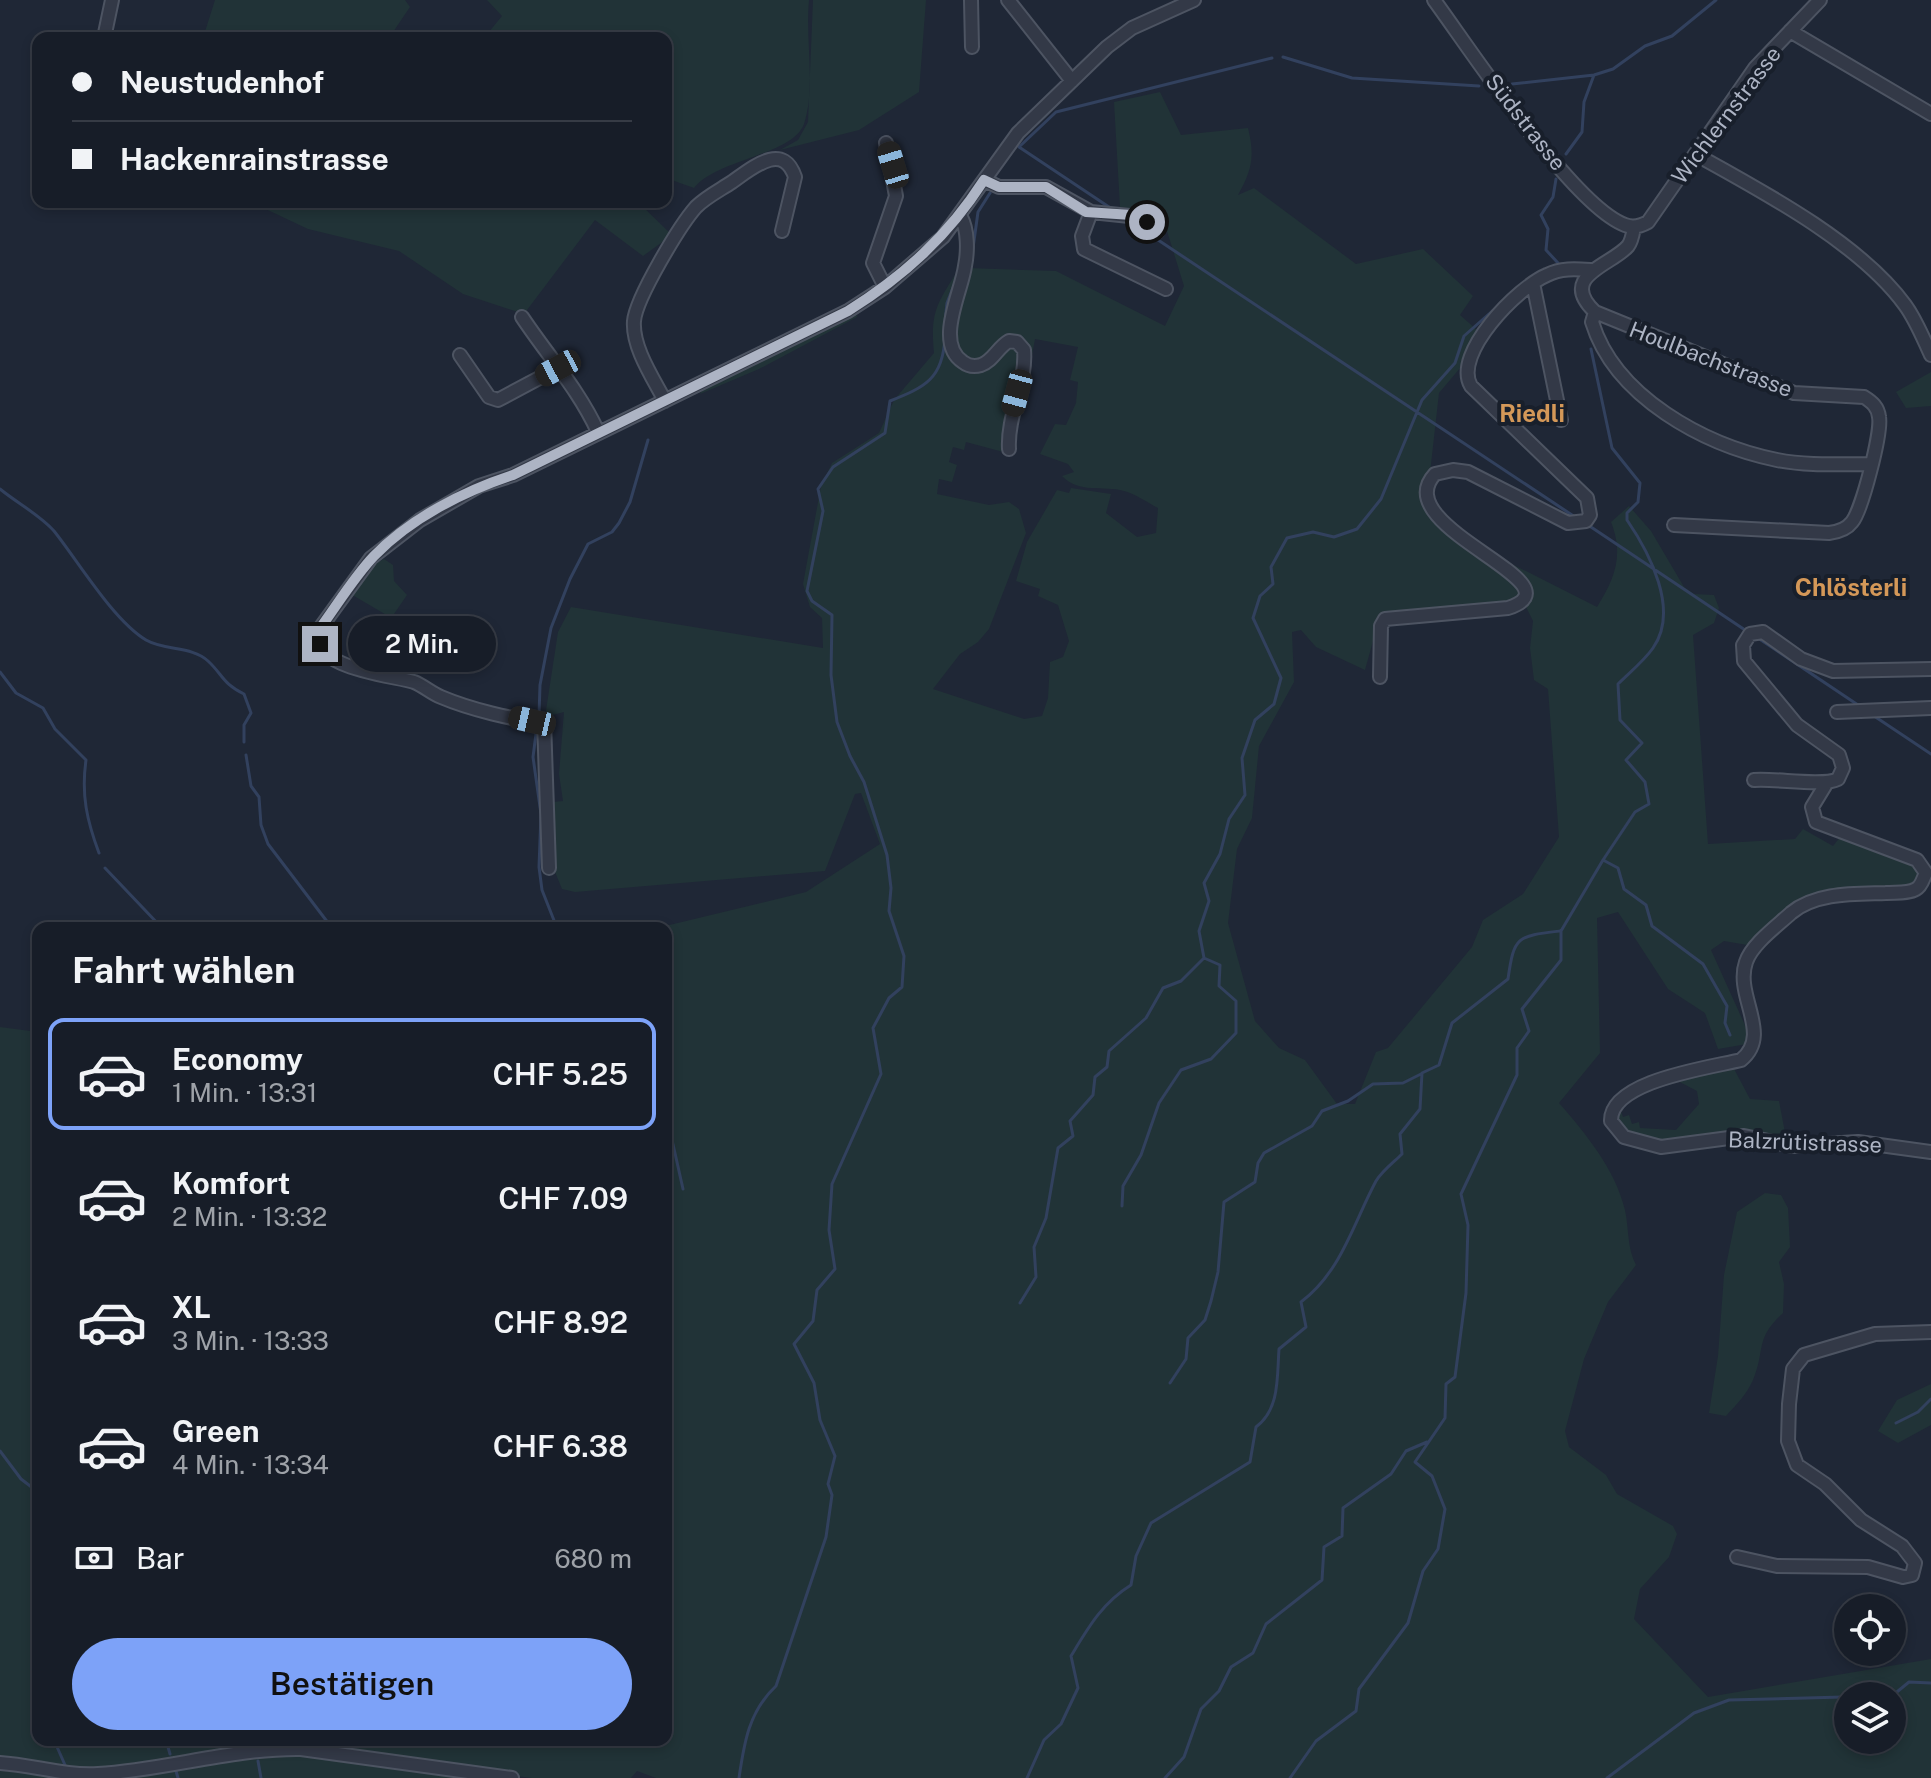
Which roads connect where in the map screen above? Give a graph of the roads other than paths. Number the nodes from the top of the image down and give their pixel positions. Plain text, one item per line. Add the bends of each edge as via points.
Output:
1 (112, 0) edge
2 (971, 0) edge
3 (1008, 0) edge
4 (1194, 0) edge
5 (1434, 0) edge
6 (1820, 0) edge
7 (1790, 31) junction
8 (105, 32) edge
9 (972, 47) dead end
10 (1072, 81) junction
11 (1931, 114) edge
12 (886, 143) dead end
13 (1695, 154) junction
14 (984, 180) junction
15 (1091, 212) junction
16 (961, 217) junction
17 (1634, 227) junction
18 (782, 231) dead end
19 (1157, 232) dead end
20 (1591, 270) junction
21 (1533, 283) junction
22 (885, 287) junction
23 (1166, 289) dead end
24 (1595, 312) junction
25 (522, 317) dead end
26 (460, 355) dead end
27 (1931, 355) edge
28 (558, 368) junction
29 (665, 401) junction
30 (1561, 420) dead end
31 (598, 432) junction
32 (1009, 449) dead end
33 (1869, 464) junction
34 (1674, 525) dead end
35 (1931, 669) edge
36 (1380, 677) dead end
37 (1931, 708) edge
38 (1837, 712) dead end
39 (1754, 780) dead end
40 (1826, 784) junction
41 (549, 868) dead end
42 (1931, 1152) edge
43 (1931, 1332) edge
44 (1737, 1557) dead end
45 (0, 1763) edge
46 (512, 1778) edge

1 - 8 street
2 - 9 street
3 - 10 street
4 - 10 street via 1132,28
5 - 17 street, Südstrasse via 1551,157 1601,208
6 - 7 street, Wichlernstrasse
7 - 11 street
7 - 13 street, Wichlernstrasse via 1755,68
10 - 14 street via 1018,133
12 - 22 street via 896,196 873,263
13 - 17 street, Wichlernstrasse via 1648,222
13 - 27 street via 1796,212 1848,250 1904,302
14 - 15 street via 999,187 1046,187
14 - 16 street
15 - 19 street via 1139,217
15 - 23 street via 1082,236 1084,249
16 - 22 street
16 - 32 street via 966,251 952,321 953,350 974,366 1009,341 1024,350
17 - 20 street via 1628,246
18 - 29 street via 795,177 788,162 779,158 759,163 694,210 643,292 634,322 642,354
20 - 21 street via 1561,270
20 - 24 street via 1583,290
21 - 30 street
21 - 36 street via 1504,308 1472,354 1468,381 1587,498 1590,515 1586,521 1568,523 1468,472 1435,474 1426,488 1430,509 1516,575 1524,596 1508,608 1385,619
22 - 29 street via 848,311
24 - 33 street via 1592,322 1609,360 1659,408 1698,432 1778,460
24 - 33 street, Houlbachstrasse via 1794,393 1864,397 1880,418
25 - 28 street
26 - 28 street via 489,397 498,400
28 - 31 street via 585,403
29 - 31 street
31 - 41 street via 513,475 479,486 391,540 371,558 316,638 338,662 364,673 414,683 460,704 544,721
33 - 34 street, Houlbachstrasse via 1857,512 1838,531
35 - 40 street via 1833,671 1801,659 1763,632 1747,636 1744,661 1797,725 1842,758 1841,776
37 - 38 street
39 - 40 street
40 - 42 street, Balzrütistrasse via 1812,807 1816,822 1917,860 1926,873 1922,883 1907,892 1814,900 1794,911 1745,964 1755,1032 1749,1053 1741,1060 1629,1091 1614,1104 1611,1121 1624,1137 1661,1147 1744,1136 1792,1146 1858,1142
43 - 44 street via 1875,1334 1804,1355 1793,1369 1789,1404 1788,1441 1797,1465 1861,1520 1902,1546 1915,1563 1912,1575 1868,1567 1777,1566
45 - 46 street via 100,1774 301,1749

